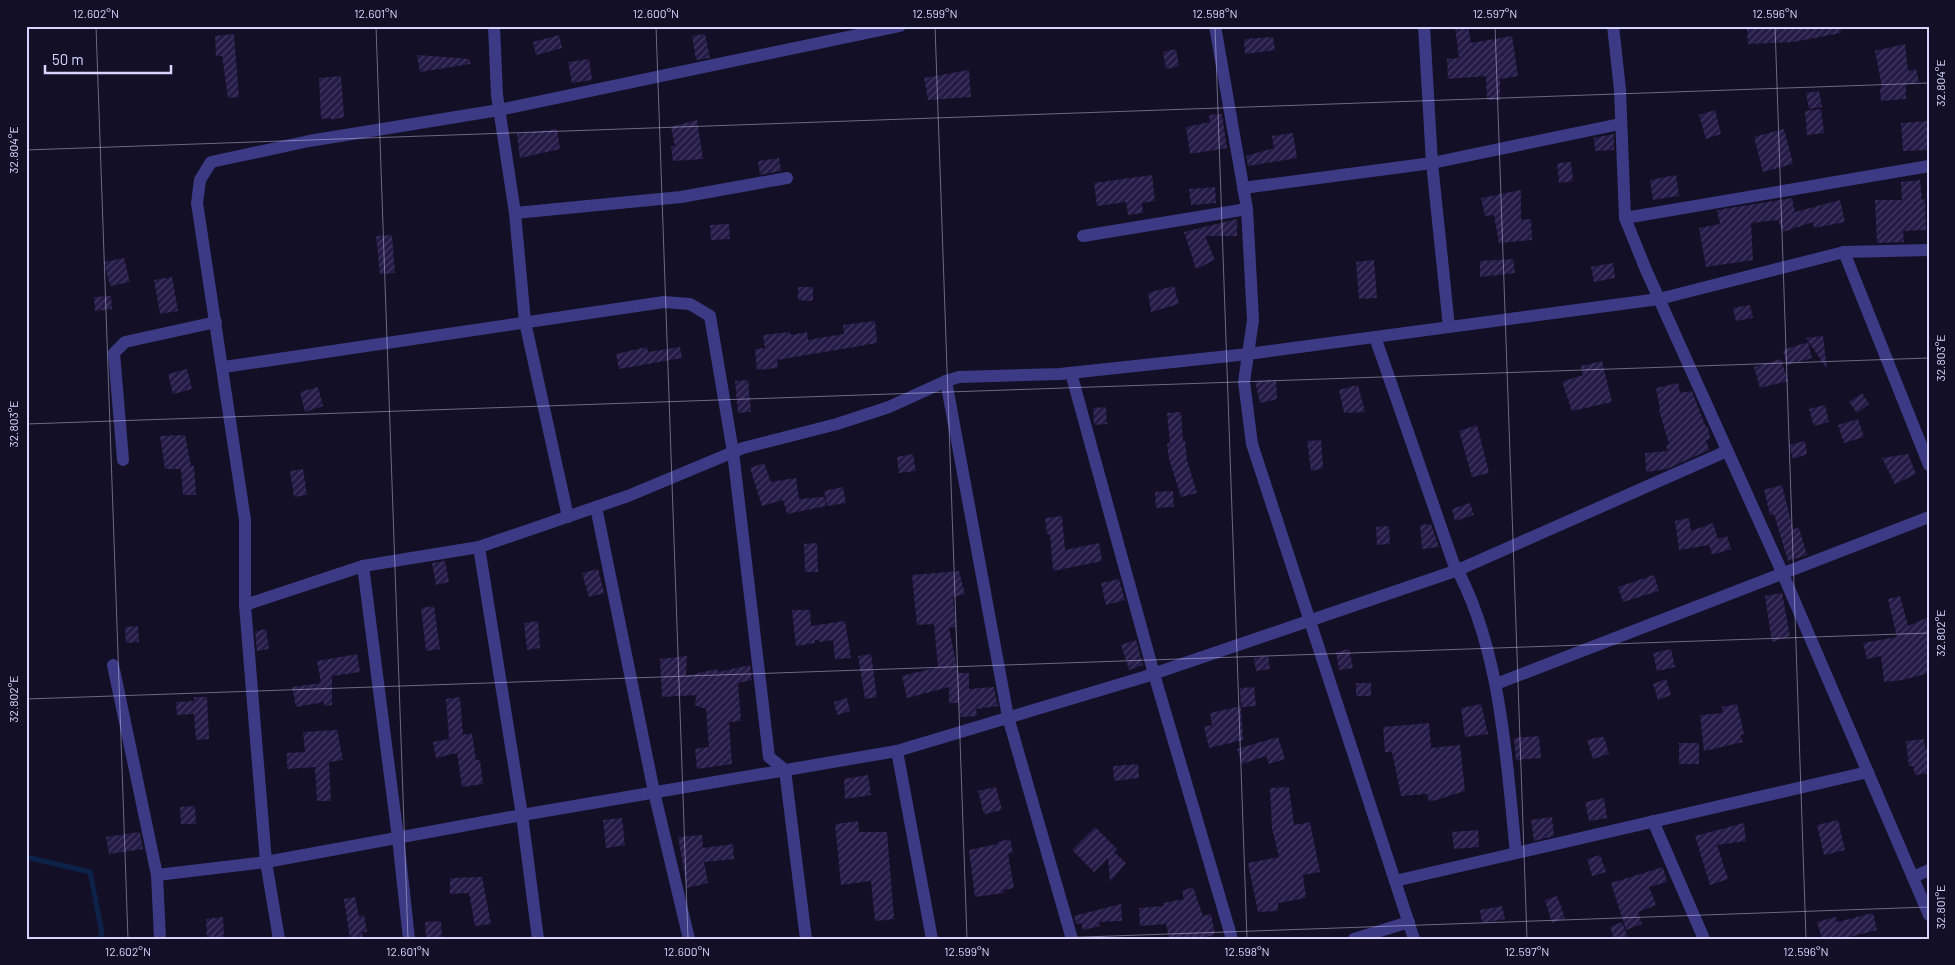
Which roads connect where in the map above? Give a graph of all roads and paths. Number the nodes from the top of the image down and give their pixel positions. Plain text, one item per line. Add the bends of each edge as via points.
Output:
1 (494, 26) edge
2 (900, 26) edge
3 (1214, 26) edge
4 (1424, 26) edge
5 (1613, 26) edge
6 (499, 110) junction
7 (1620, 124) junction
8 (1432, 163) junction
9 (1929, 166) edge
10 (787, 178) dead end
11 (1243, 188) junction
12 (1247, 209) junction
13 (515, 213) junction
14 (1625, 218) junction
15 (1083, 236) dead end
16 (1929, 250) edge
17 (1844, 252) junction
18 (1659, 299) junction
19 (216, 322) junction
20 (525, 322) junction
21 (1449, 327) junction
22 (1375, 337) junction
23 (1248, 354) junction
24 (224, 367) junction
25 (1071, 373) junction
26 (946, 381) junction
27 (1727, 451) junction
28 (733, 452) junction
29 (123, 460) dead end
30 (1929, 465) edge
31 (596, 507) junction
32 (568, 517) junction
33 (1929, 517) edge
34 (479, 547) junction
35 (364, 566) junction
36 (1458, 570) junction
37 (1782, 572) junction
38 (245, 605) junction
39 (1310, 620) junction
40 (113, 665) dead end
41 (1154, 674) junction
42 (1496, 684) junction
43 (1008, 718) junction
44 (897, 751) junction
45 (785, 770) junction
46 (1868, 772) junction
47 (654, 792) junction
48 (522, 815) junction
49 (1653, 821) junction
50 (398, 838) junction
51 (1516, 853) junction
52 (266, 862) junction
53 (1929, 870) edge
54 (157, 875) junction
55 (1913, 876) junction
56 (1395, 881) junction
57 (1929, 915) edge
58 (1409, 922) junction
59 (160, 939) edge
60 (279, 939) edge
61 (408, 939) edge
62 (538, 939) edge
63 (688, 939) edge
64 (806, 939) edge
65 (932, 939) edge
66 (1072, 939) edge
67 (1232, 939) edge
68 (1354, 939) edge
69 (1414, 939) edge
70 (1704, 939) edge

1 - 6 street
2 - 6 street
3 - 11 street
4 - 8 street
5 - 7 street
6 - 13 street
6 - 19 street via 309,141 211,162 200,180 197,203
7 - 8 street
7 - 14 street
8 - 11 street
8 - 21 street
9 - 14 street
10 - 13 street via 681,197
11 - 12 street
12 - 15 street
12 - 23 street via 1253,320
13 - 20 street
14 - 18 street
16 - 17 street
17 - 18 street
17 - 30 street
18 - 21 street
18 - 27 street
19 - 24 street
19 - 29 street via 125,342 114,353
20 - 24 street
20 - 28 street via 664,302 690,304 710,316
20 - 32 street
21 - 22 street
22 - 23 street
22 - 36 street
23 - 25 street
23 - 39 street via 1244,382 1252,444
24 - 38 street via 246,520
25 - 26 street via 959,377
25 - 41 street
26 - 28 street via 889,407
26 - 43 street
27 - 36 street
27 - 37 street
28 - 31 street
28 - 45 street via 769,757
31 - 32 street
31 - 47 street
32 - 34 street
33 - 37 street
34 - 35 street
34 - 48 street
35 - 38 street
35 - 50 street
36 - 39 street
36 - 42 street via 1467,586
37 - 42 street
37 - 46 street
38 - 52 street
39 - 41 street
39 - 56 street
40 - 54 street
41 - 43 street
41 - 67 street
42 - 51 street
43 - 44 street
43 - 66 street
44 - 45 street
44 - 65 street
45 - 47 street
45 - 64 street
46 - 49 street
46 - 55 street
47 - 48 street
47 - 63 street
48 - 50 street
48 - 62 street
49 - 51 street
49 - 70 street
50 - 52 street
50 - 61 street
51 - 56 street
52 - 54 street
52 - 60 street
53 - 55 street
54 - 59 street
55 - 57 street
56 - 58 street
58 - 68 street
58 - 69 street

